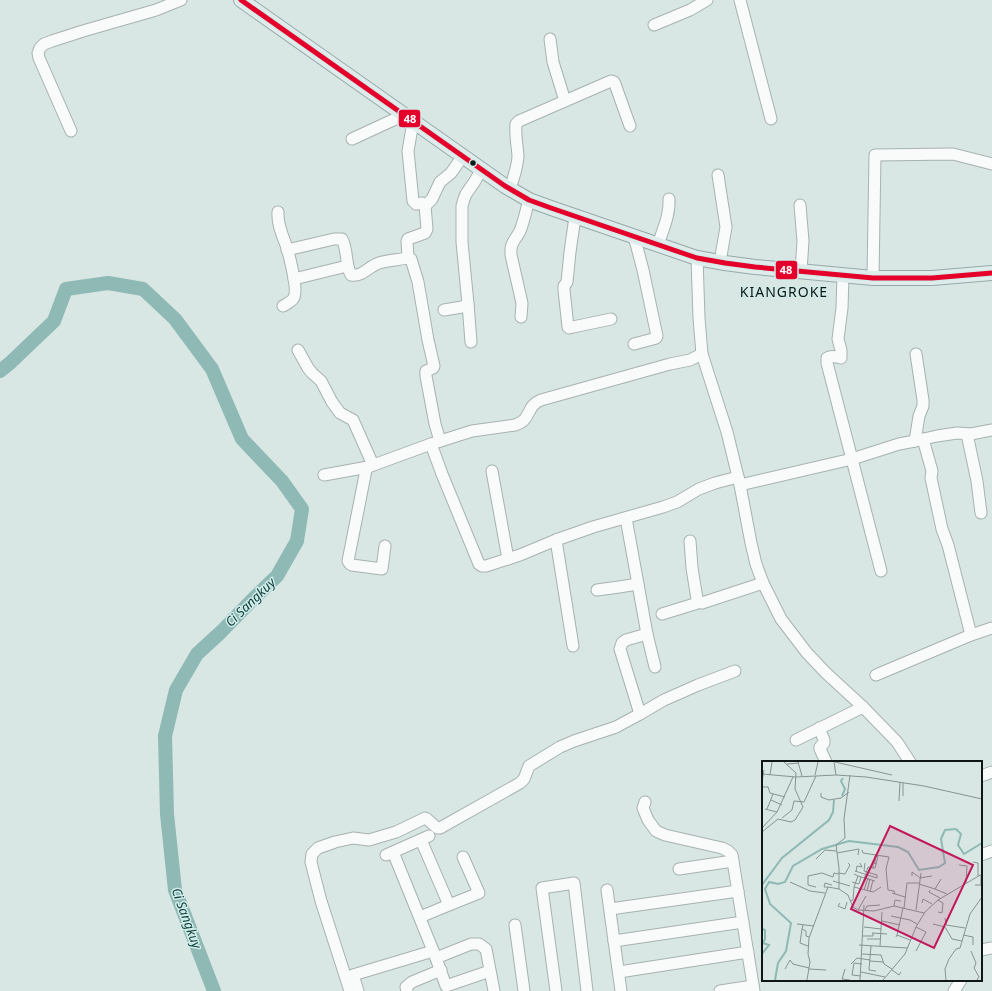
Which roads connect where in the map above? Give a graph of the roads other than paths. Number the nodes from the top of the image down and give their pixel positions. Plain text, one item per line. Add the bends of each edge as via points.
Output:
1 (182, 0) edge
2 (241, 0) edge
3 (706, 0) edge
4 (740, 0) edge
5 (654, 25) dead end
6 (550, 39) dead end
7 (566, 101) junction
8 (409, 119) junction
9 (771, 119) dead end
10 (630, 126) dead end
11 (71, 131) dead end
12 (352, 139) dead end
13 (463, 156) junction
14 (992, 164) edge
15 (481, 170) junction
16 (718, 176) dead end
17 (510, 189) junction
18 (669, 199) dead end
19 (529, 200) junction
20 (800, 205) dead end
21 (425, 206) junction
22 (278, 212) dead end
23 (575, 217) junction
24 (634, 236) junction
25 (658, 245) junction
26 (288, 250) junction
27 (408, 258) junction
28 (697, 258) junction
29 (720, 262) junction
30 (347, 266) junction
31 (801, 271) junction
32 (992, 273) edge
33 (843, 275) junction
34 (294, 278) junction
35 (872, 278) junction
36 (468, 304) junction
37 (283, 306) dead end
38 (444, 310) dead end
39 (521, 317) dead end
40 (611, 319) dead end
41 (471, 342) dead end
42 (634, 344) dead end
43 (298, 350) dead end
44 (702, 354) junction
45 (916, 354) dead end
46 (992, 430) edge
47 (967, 434) junction
48 (919, 440) junction
49 (436, 443) junction
50 (852, 459) junction
51 (371, 466) junction
52 (492, 471) dead end
53 (324, 475) dead end
54 (739, 481) junction
55 (981, 513) dead end
56 (626, 518) junction
57 (556, 540) junction
58 (690, 541) dead end
59 (385, 546) dead end
60 (508, 559) junction
61 (881, 571) dead end
62 (763, 583) junction
63 (638, 584) junction
64 (597, 590) dead end
65 (701, 602) junction
66 (662, 614) dead end
67 (992, 628) edge
68 (647, 634) junction
69 (971, 635) junction
70 (573, 646) dead end
71 (655, 667) dead end
72 (734, 672) dead end
73 (876, 675) dead end
74 (863, 707) junction
75 (640, 714) junction
76 (819, 728) junction
77 (796, 740) dead end
78 (826, 761) edge
79 (909, 761) edge
80 (992, 772) edge
81 (982, 776) edge
82 (645, 802) dead end
83 (992, 851) edge
84 (982, 855) edge
85 (463, 857) dead end
86 (734, 861) junction
87 (679, 869) dead end
88 (607, 890) dead end
89 (738, 891) junction
90 (449, 905) junction
91 (610, 909) junction
92 (420, 917) junction
93 (743, 922) junction
94 (515, 925) dead end
95 (614, 941) junction
96 (992, 948) edge
97 (982, 950) edge
98 (748, 952) junction
99 (435, 955) junction
100 (440, 970) junction
101 (490, 971) junction
102 (619, 972) junction
103 (960, 981) edge
104 (754, 989) edge
105 (350, 991) edge
106 (358, 991) edge
107 (407, 991) edge
108 (494, 991) edge
109 (524, 991) edge
110 (556, 991) edge
111 (587, 991) edge
112 (622, 991) edge
113 (720, 991) edge
114 (954, 991) edge

1 - 11 street via 52,41 40,48 39,58
2 - 8 main road
3 - 5 street via 690,10
4 - 9 street
6 - 7 street via 553,62
7 - 10 street via 611,81 614,82
7 - 17 street via 516,124 518,157
8 - 12 street
8 - 13 main road
8 - 21 street via 408,151 413,201
13 - 15 main road
13 - 21 street via 451,173 440,182 432,199
14 - 35 street via 954,154 875,154
15 - 17 main road
15 - 36 street via 466,194 462,206 462,242
16 - 29 street via 726,227
17 - 19 main road
18 - 25 street via 668,216
19 - 23 main road
19 - 39 street via 520,231 511,248 522,303
20 - 31 street via 803,241
21 - 27 street via 427,232 408,239
22 - 26 street via 277,219
23 - 24 main road
23 - 40 street via 567,282 564,286 568,326 573,328
24 - 25 main road
24 - 42 street via 657,336
25 - 28 main road
26 - 30 street via 342,239
26 - 34 street
27 - 30 street via 378,263 353,276
27 - 49 street via 412,262 418,282 433,358 434,367 427,370 426,376
28 - 29 main road
28 - 44 street
29 - 31 main road
30 - 34 street
31 - 33 main road
32 - 35 main road via 932,278
33 - 35 main road
33 - 50 street via 838,339 840,358 829,357 827,363
34 - 37 street via 296,293 292,301
36 - 38 street
36 - 41 street
43 - 51 street via 340,413 353,420
44 - 49 street via 690,360 541,400 531,406 521,423 472,431
44 - 54 street via 727,432
45 - 48 street via 923,406 919,416
46 - 47 street
47 - 48 street via 957,433
47 - 55 street
48 - 50 street
48 - 69 street via 932,471 931,478 942,529
49 - 51 street
49 - 60 street via 442,474 480,564 486,566
50 - 54 street
50 - 61 street
51 - 53 street
51 - 59 street via 366,470 348,561 352,565 382,569
52 - 60 street
54 - 56 street via 715,483 677,502
54 - 62 street via 751,543
56 - 57 street
56 - 63 street
57 - 60 street
57 - 70 street
58 - 65 street via 697,599
62 - 65 street
62 - 74 street via 781,619 807,653
63 - 64 street
63 - 68 street
65 - 66 street
67 - 69 street
68 - 71 street
68 - 75 street via 626,640 620,649
69 - 73 street
72 - 75 street via 670,697
74 - 76 street
74 - 79 street via 897,742
75 - 105 street via 616,727 574,740 529,766 520,783 440,828 425,818 396,832 369,840 353,838 318,848 312,854 311,862
76 - 77 street
76 - 78 street via 824,740 820,749
80 - 81 street
82 - 86 street via 643,808 656,831 722,848 732,855
83 - 84 street
85 - 90 street via 479,893
86 - 87 street
86 - 89 street
88 - 91 street
89 - 91 street
89 - 93 street
90 - 92 street
90 - 92 street via 425,838 390,853
91 - 95 street
92 - 99 street
93 - 95 street
93 - 98 street
94 - 109 street
95 - 102 street
96 - 97 street
98 - 102 street
98 - 104 street
99 - 100 street
99 - 101 street via 470,944 479,944 486,949
99 - 106 street via 353,975
100 - 101 street via 446,986
100 - 107 street via 412,982 406,986
101 - 108 street
102 - 112 street
103 - 114 street
104 - 113 street
110 - 111 street via 542,888 574,883

